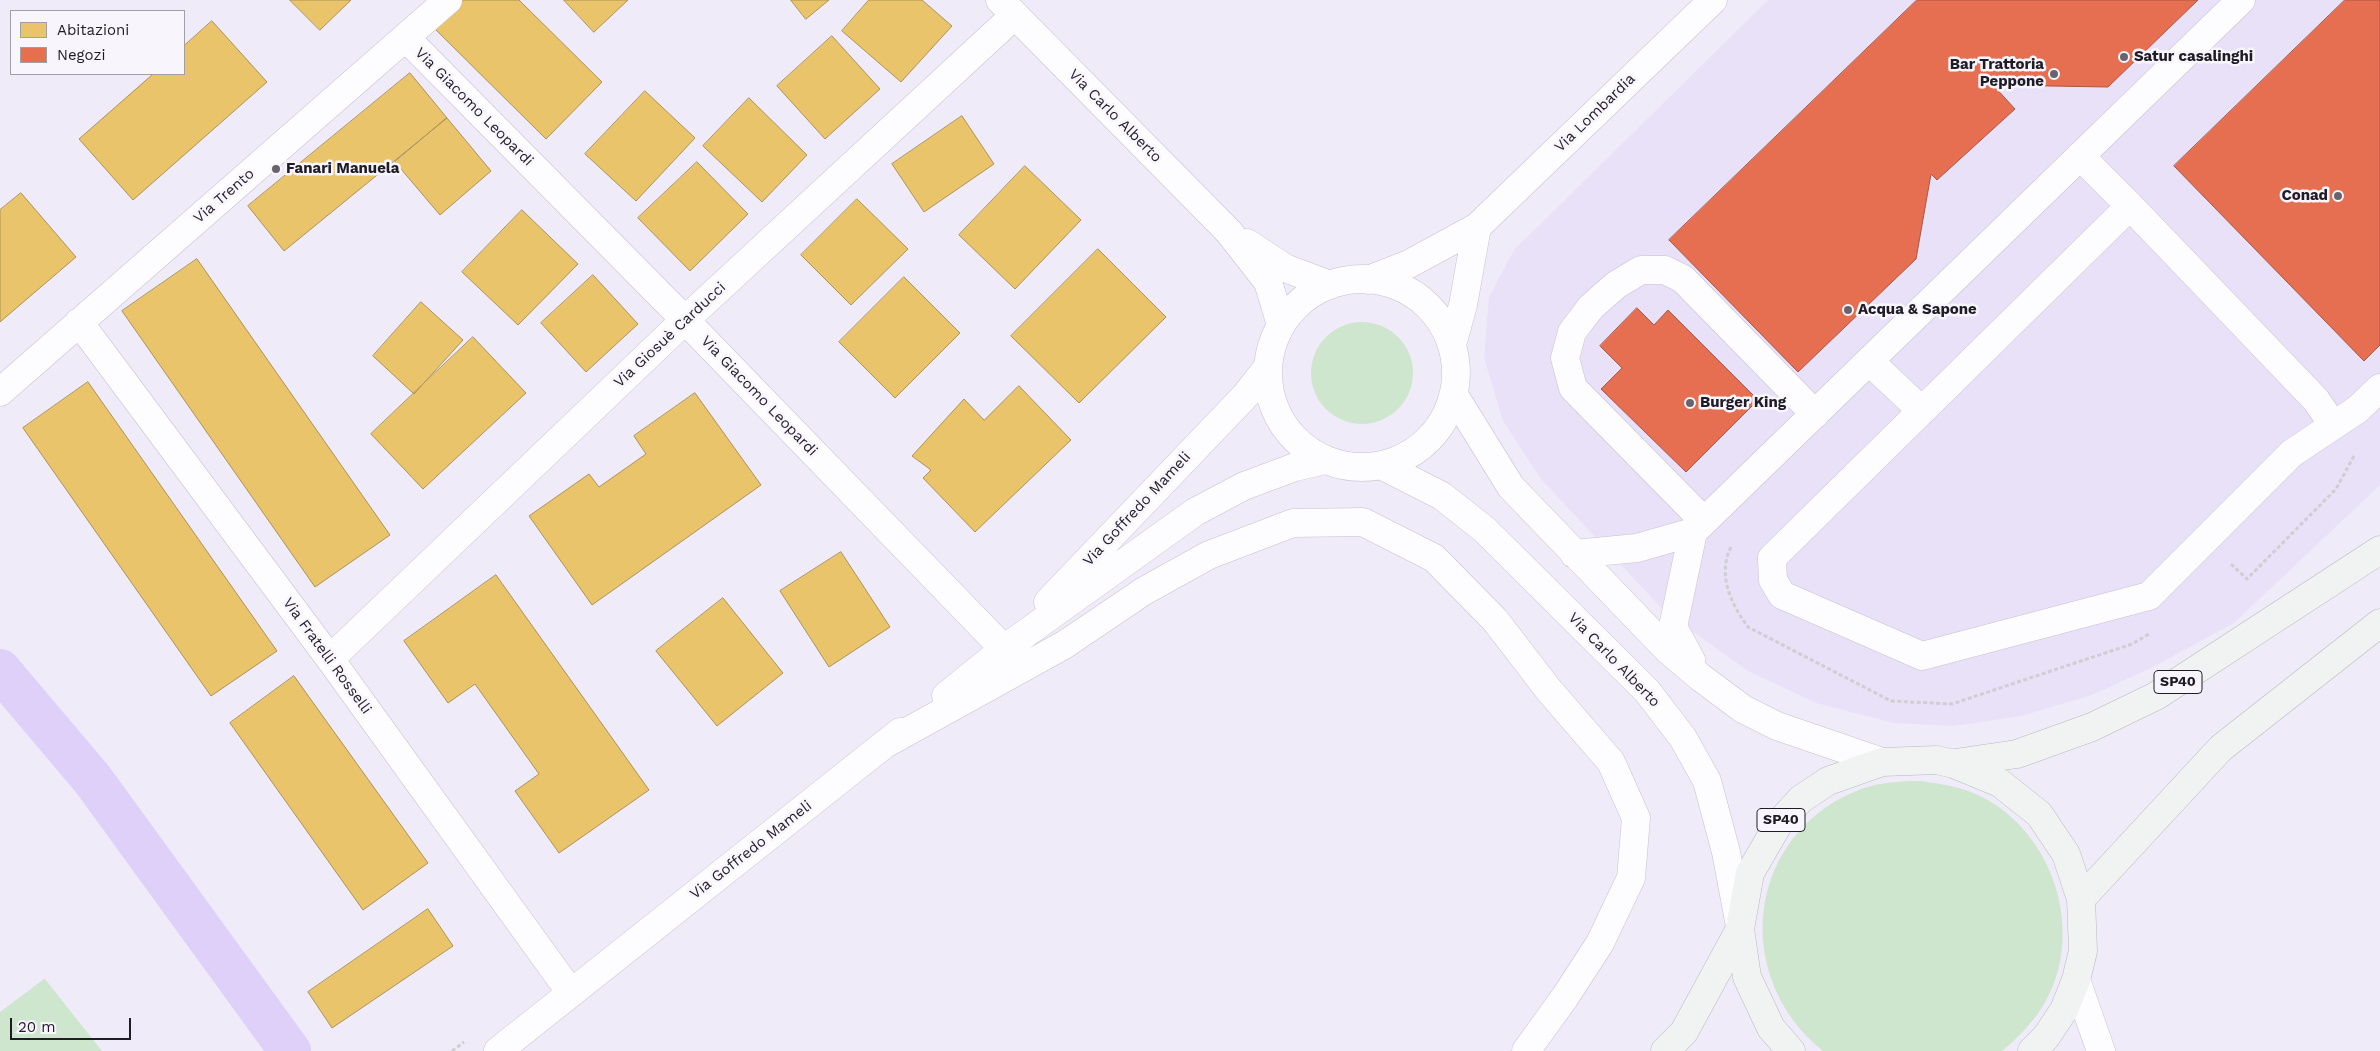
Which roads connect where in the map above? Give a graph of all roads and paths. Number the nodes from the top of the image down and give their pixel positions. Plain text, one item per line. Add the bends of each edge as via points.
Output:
1 (448, 0) edge
2 (1713, 0) edge
3 (2241, 0) edge
4 (1008, 8) edge
5 (406, 38) junction
6 (2080, 156) junction
7 (2130, 206) junction
8 (1477, 227) junction
9 (1229, 232) junction
10 (1368, 280) junction
11 (1330, 285) junction
12 (685, 320) junction
13 (79, 322) junction
14 (1281, 325) junction
15 (1452, 345) junction
16 (1870, 361) junction
17 (1268, 367) junction
18 (2380, 388) edge
19 (0, 392) edge
20 (1454, 395) junction
21 (1922, 410) junction
22 (1815, 414) junction
23 (2333, 425) junction
24 (2355, 455) dead end
25 (1325, 460) junction
26 (1380, 466) junction
27 (1699, 527) junction
28 (1732, 546) dead end
29 (2380, 550) edge
30 (1574, 554) junction
31 (2227, 560) dead end
32 (2380, 623) edge
33 (2158, 629) dead end
34 (1004, 649) junction
35 (330, 659) junction
36 (1700, 677) junction
37 (885, 744) junction
38 (1882, 762) junction
39 (1954, 764) junction
40 (2081, 899) junction
41 (1740, 929) junction
42 (2076, 980) junction
43 (571, 994) junction
44 (498, 1051) edge
45 (1526, 1051) edge
46 (1665, 1051) edge
47 (1791, 1051) edge
48 (2032, 1051) edge
49 (2101, 1051) edge

1 - 5 street, Via Trento
2 - 8 street, Via Lombardia
3 - 6 street
4 - 9 street, Via Carlo Alberto
4 - 12 street, Via Giosuè Carducci
5 - 12 street, Via Giacomo Leopardi
5 - 13 street, Via Trento
6 - 7 street
6 - 16 street
7 - 21 street
7 - 23 street via 2316,400
8 - 10 street, Via Lombardia via 1408,264
8 - 15 street
9 - 11 street, Via Carlo Alberto via 1285,268
9 - 14 street, Via Carlo Alberto via 1268,282
10 - 11 street
10 - 15 street via 1396,285 1420,299 1440,320
11 - 14 street via 1303,300
12 - 34 street, Via Giacomo Leopardi
12 - 35 street, Via Giosuè Carducci
13 - 19 street, Via Trento
13 - 35 street, Via Fratelli Rosselli
14 - 17 street
15 - 20 street via 1457,370
16 - 21 street
16 - 22 street
17 - 25 street via 1270,396 1282,422 1300,445
17 - 34 street, Via Goffredo Mameli via 1246,395
18 - 23 street via 2358,409
20 - 26 street via 1448,412 1427,441 1406,456
20 - 30 street via 1511,487
21 - 23 street via 1772,558 1773,580 1782,595 1922,656 2149,596 2292,453
22 - 27 street
22 - 27 street via 1684,278 1664,270 1641,270 1616,285 1591,307 1572,332 1565,358 1574,388
24 - 31 path via 2336,489 2247,579
25 - 26 street via 1352,467
25 - 34 street, Via Goffredo Mameli via 1295,467 1244,486 1196,512
26 - 41 street, Via Carlo Alberto via 1442,496 1485,530 1647,691 1683,738 1707,781 1726,852
27 - 30 street via 1637,548
27 - 36 street via 1672,627
28 - 33 path via 1728,554 1726,588 1736,611 1748,627 1890,700 1952,704 2132,644
29 - 39 main road, SP40 via 2156,696 2092,727 2017,754
30 - 36 street via 1667,649
32 - 40 main road via 2221,748
34 - 37 street, Via Goffredo Mameli
35 - 43 street, Via Fratelli Rosselli
36 - 38 street via 1743,709 1778,726
37 - 43 street, Via Goffredo Mameli
37 - 45 street via 1064,645 1144,591 1209,555 1293,523 1363,522 1434,558 1495,620 1548,689 1611,762 1636,818 1631,878 1600,943
38 - 39 main road, SP40 via 1937,760
38 - 41 main road, SP40 via 1828,781 1801,799 1779,823 1750,873
39 - 40 main road, SP40 via 2000,783 2039,814 2066,854
40 - 42 main road, SP40 via 2083,951
41 - 46 main road, SP40 via 1684,1032
41 - 47 main road, SP40 via 1747,977 1771,1028
42 - 48 main road, SP40 via 2064,1010
42 - 49 street
43 - 44 street, Via Goffredo Mameli

